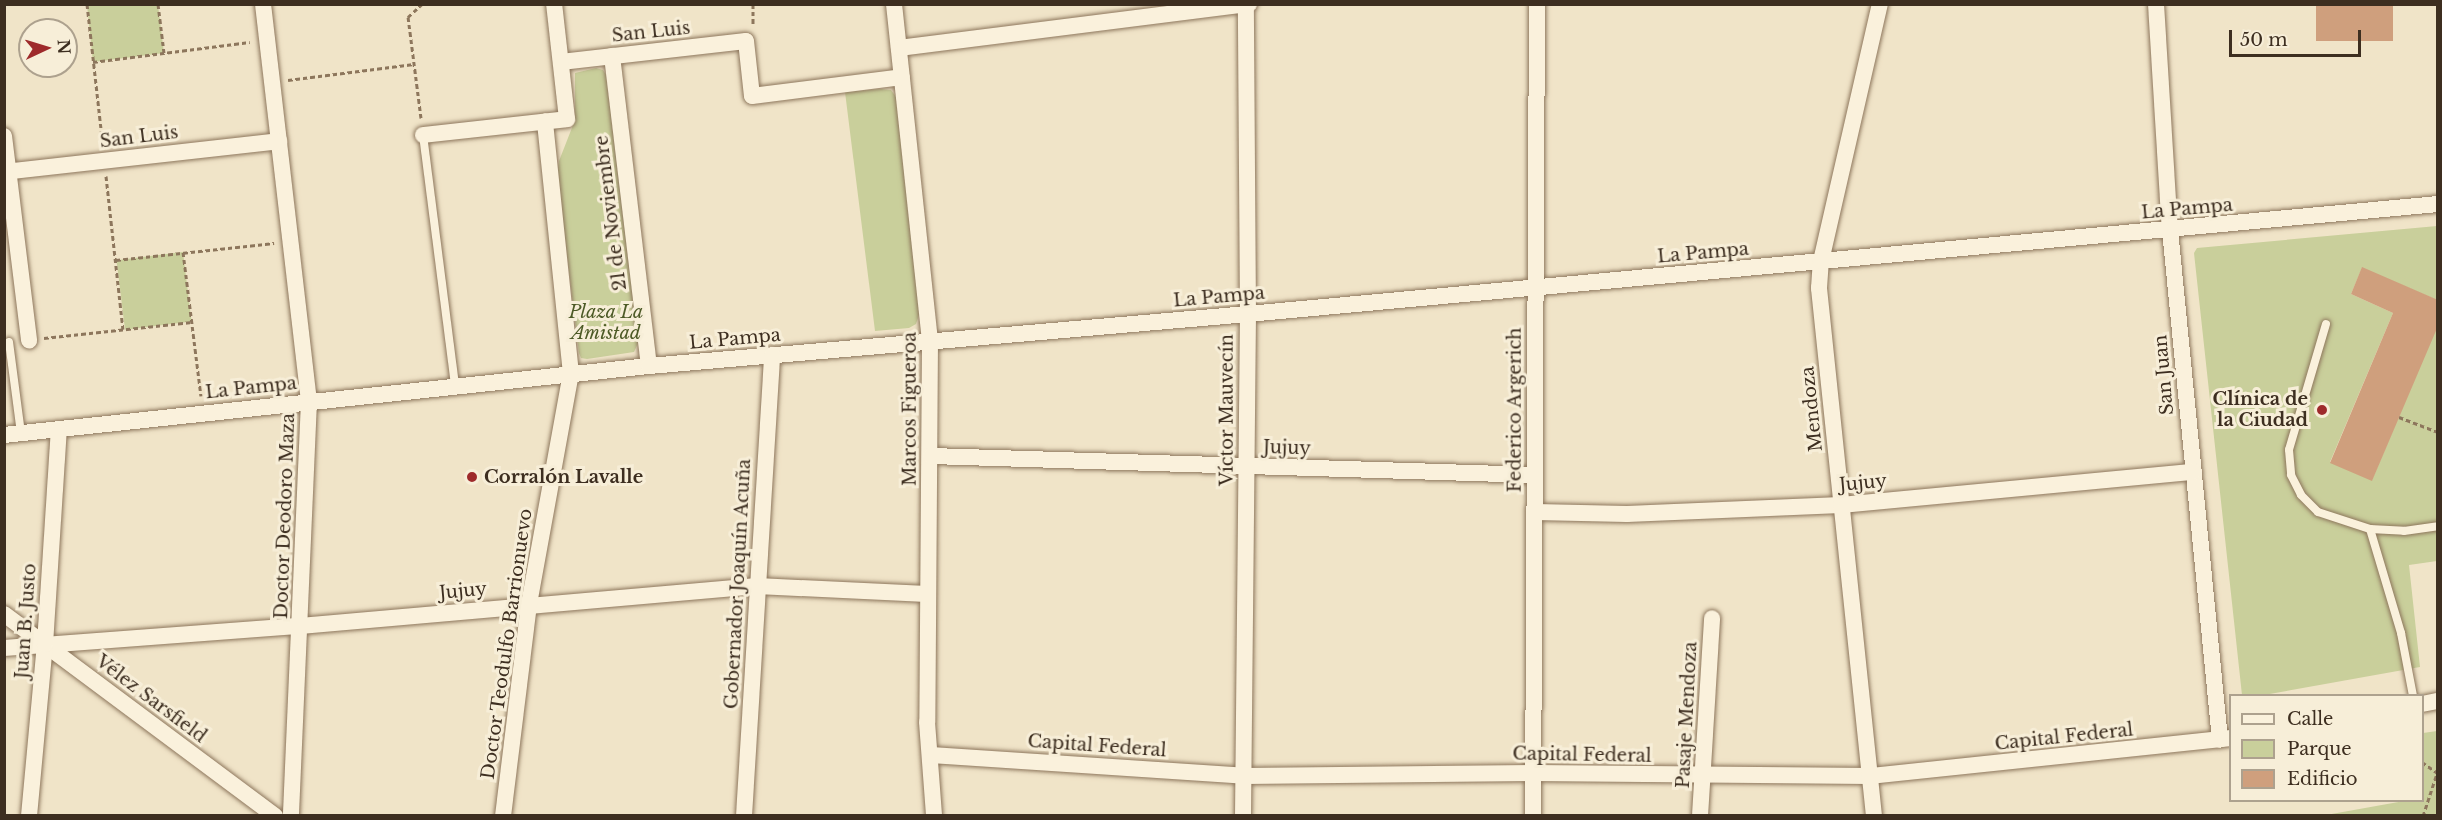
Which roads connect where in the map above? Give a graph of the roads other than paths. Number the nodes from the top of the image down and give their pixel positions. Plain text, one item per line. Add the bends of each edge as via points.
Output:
1 (263, 4) edge
2 (554, 4) edge
3 (894, 4) edge
4 (1537, 4) edge
5 (1880, 4) edge
6 (2156, 4) edge
7 (1247, 5) edge
8 (899, 48) junction
9 (612, 56) junction
10 (561, 62) junction
11 (902, 77) junction
12 (544, 121) junction
13 (423, 135) joint
14 (4, 136) edge
15 (279, 141) junction
16 (7, 172) edge
17 (2438, 204) edge
18 (2170, 230) junction
19 (1821, 261) junction
20 (1535, 288) junction
21 (1248, 314) junction
22 (2326, 324) dead end
23 (29, 340) road end
24 (930, 340) junction
25 (9, 342) dead end
26 (772, 355) junction
27 (649, 366) junction
28 (571, 374) junction
29 (455, 386) junction
30 (309, 401) junction
31 (58, 429) junction
32 (13, 434) edge
33 (931, 456) junction
34 (1247, 466) junction
35 (2193, 472) junction
36 (1534, 475) junction
37 (1841, 505) junction
38 (1535, 512) junction
39 (2438, 526) edge
40 (2370, 529) junction
41 (757, 586) junction
42 (927, 594) junction
43 (529, 604) junction
44 (4, 614) edge
45 (1712, 618) dead end
46 (300, 626) junction
47 (45, 644) junction
48 (4, 648) edge
49 (2413, 694) edge
50 (2225, 739) edge
51 (931, 755) junction
52 (1533, 773) junction
53 (1244, 776) junction
54 (1702, 776) junction
55 (1870, 776) junction
56 (29, 816) edge
57 (275, 816) edge
58 (291, 816) edge
59 (503, 816) edge
60 (744, 816) edge
61 (934, 816) edge
62 (1243, 816) edge
63 (1533, 816) edge
64 (1700, 816) edge
65 (1874, 816) edge

1 - 15 street, Doctor Deodoro Maza
2 - 10 street
3 - 8 street, Marcos Figueroa
4 - 20 street, Federico Argerich
5 - 19 street, Mendoza
6 - 18 street, San Juan
7 - 8 street
7 - 21 street, Víctor Mauvecín
8 - 11 street, Marcos Figueroa
9 - 10 street, San Luis
9 - 11 street, San Luis via 746,41 752,96
9 - 27 street, 21 de Noviembre
10 - 12 street via 567,119
11 - 24 street, Marcos Figueroa
12 - 13 street
12 - 28 street, Doctor Teodulfo Barrionuevo
13 - 29 lane
14 - 16 street
15 - 16 street, San Luis
15 - 30 street, Doctor Deodoro Maza
16 - 23 street
17 - 18 street, La Pampa
18 - 19 street, La Pampa
18 - 35 street, San Juan
19 - 20 street, La Pampa
19 - 37 street, Mendoza via 1819,288
20 - 21 street, La Pampa
20 - 36 street, Federico Argerich
21 - 24 street, La Pampa
21 - 34 street, Víctor Mauvecín
22 - 40 lane via 2289,450 2291,475 2301,495 2318,512
24 - 26 street, La Pampa
24 - 33 street, Marcos Figueroa
25 - 32 lane
26 - 27 street, La Pampa
26 - 41 street, Gobernador Joaquín Acuña
27 - 28 street, La Pampa
28 - 29 street, La Pampa
28 - 43 street, Doctor Teodulfo Barrionuevo
29 - 30 street, La Pampa
30 - 31 street, La Pampa
30 - 46 street, Doctor Deodoro Maza
31 - 32 street, La Pampa
31 - 47 street, Juan B. Justo
33 - 34 street, Jujuy
33 - 42 street, Marcos Figueroa
34 - 36 street, Jujuy
34 - 53 street, Víctor Mauvecín
35 - 37 street, Jujuy
35 - 50 street, San Juan
36 - 38 street, Federico Argerich
37 - 38 street, Jujuy via 1627,514
37 - 55 street, Mendoza
38 - 52 street, Federico Argerich
39 - 40 lane via 2404,531
40 - 49 lane via 2401,633
41 - 42 street, Jujuy
41 - 43 street, Jujuy
41 - 60 street, Gobernador Joaquín Acuña
42 - 51 street, Marcos Figueroa via 927,722
43 - 46 street, Jujuy
43 - 59 street, Doctor Teodulfo Barrionuevo
44 - 47 street, Vélez Sarsfield
45 - 54 street, Pasaje Mendoza
46 - 47 street, Jujuy
46 - 58 street, Doctor Deodoro Maza
47 - 48 street, Jujuy
47 - 56 street, Juan B. Justo
47 - 57 street, Vélez Sarsfield
50 - 55 street, Capital Federal
51 - 53 street, Capital Federal
51 - 61 street, Marcos Figueroa
52 - 53 street, Capital Federal
52 - 54 street, Capital Federal
52 - 63 street, Federico Argerich
53 - 62 street, Víctor Mauvecín
54 - 55 street, Capital Federal
54 - 64 street, Pasaje Mendoza
55 - 65 street, Mendoza

